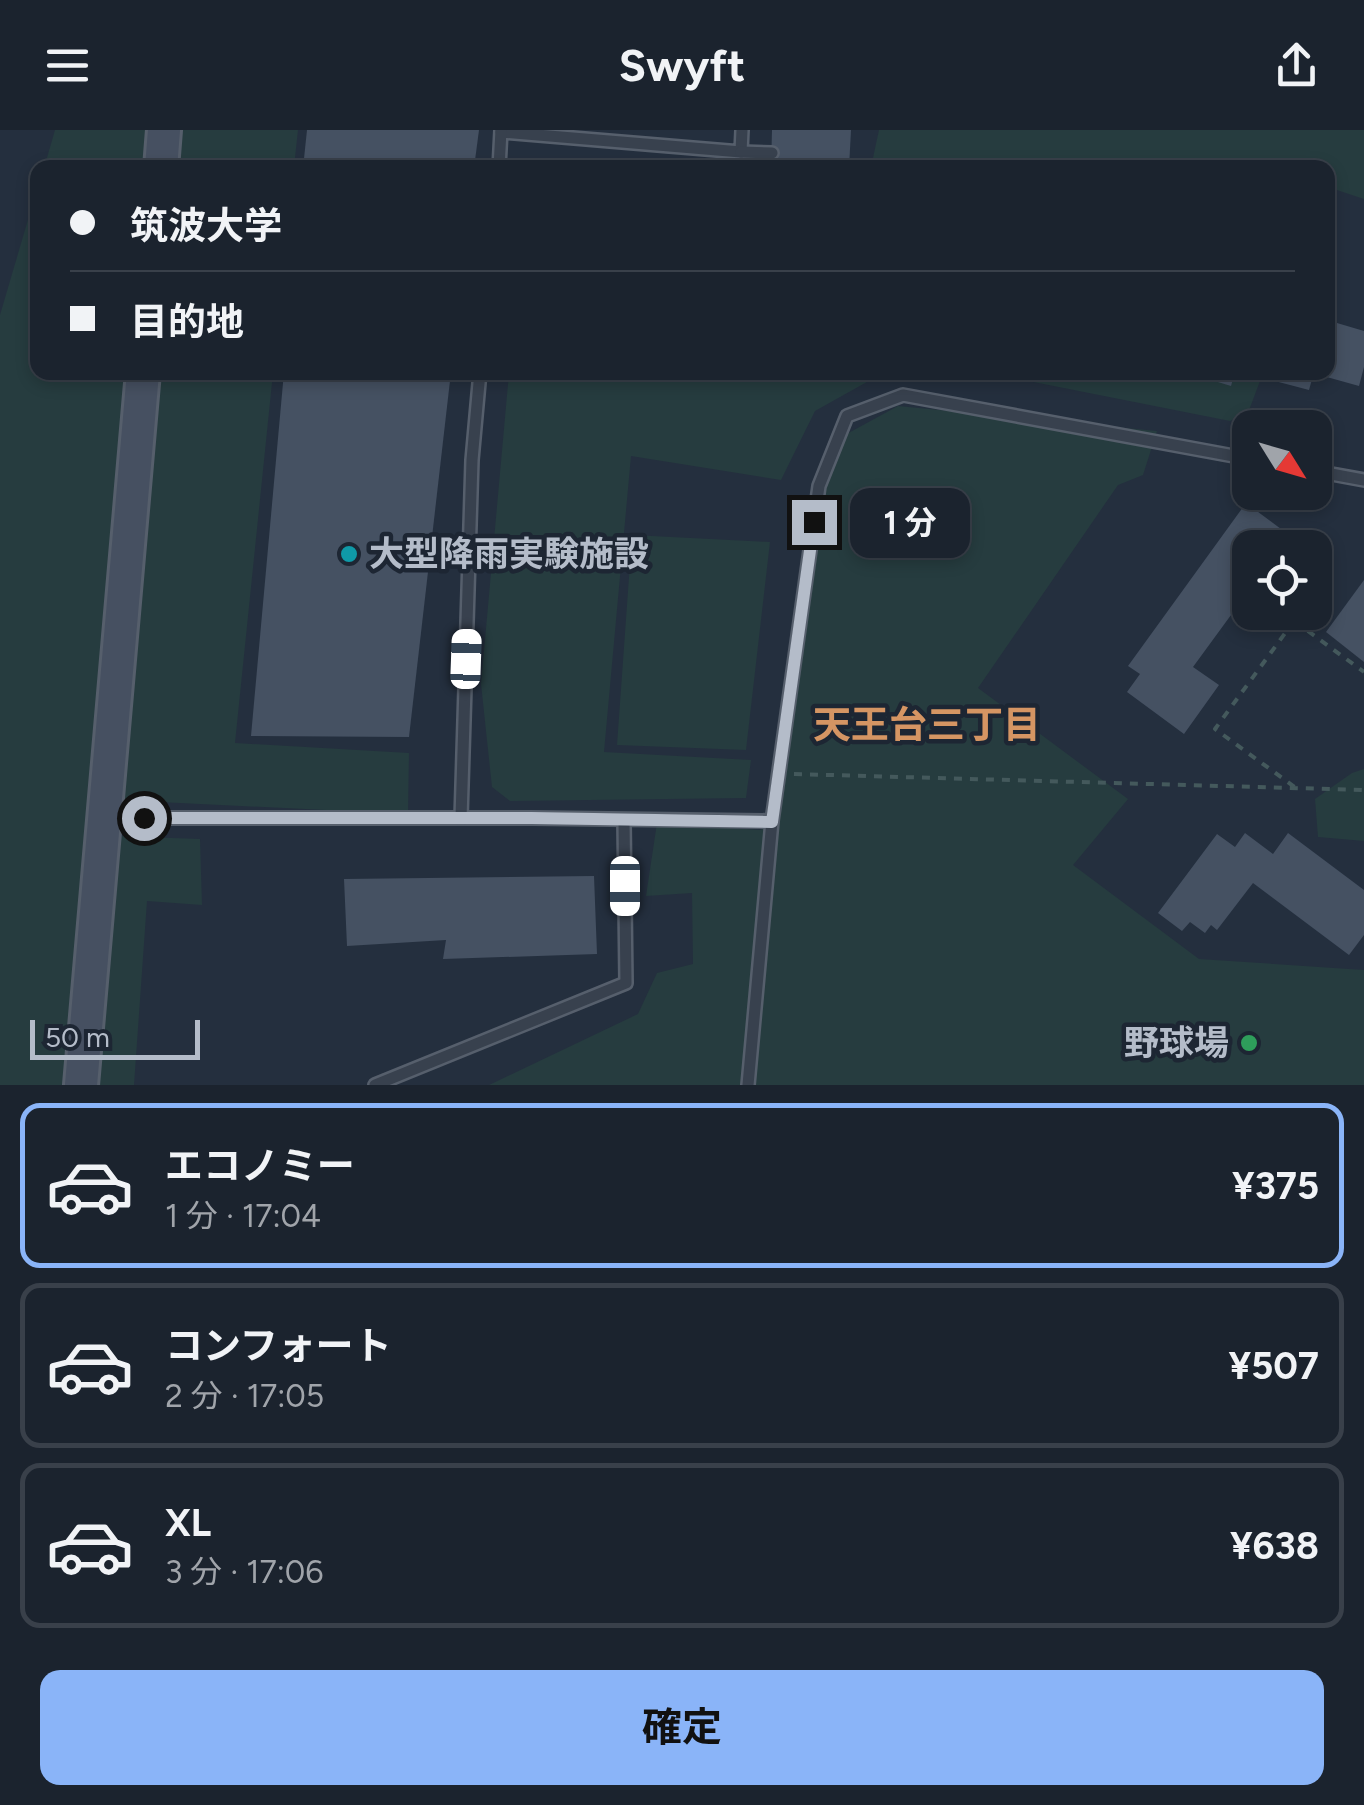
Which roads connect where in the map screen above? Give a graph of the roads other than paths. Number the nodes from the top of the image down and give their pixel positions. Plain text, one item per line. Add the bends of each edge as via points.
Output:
1 (164, 130) edge
2 (742, 130) edge
3 (501, 131) edge
4 (741, 152) junction
5 (772, 153) dead end
6 (162, 160) edge
7 (499, 160) edge
8 (142, 380) edge
9 (479, 380) edge
10 (1232, 456) edge
11 (1332, 474) edge
12 (1364, 480) edge
13 (104, 818) junction
14 (461, 818) junction
15 (624, 821) junction
16 (772, 822) junction
17 (80, 1085) edge
18 (375, 1085) edge
19 (748, 1085) edge

1 - 6 street
2 - 4 lane
3 - 4 lane
3 - 7 lane
4 - 5 lane
8 - 13 street
9 - 14 lane
10 - 16 lane via 903,395 846,416 819,486
11 - 12 lane
13 - 14 lane
13 - 17 street
14 - 15 lane
15 - 16 lane
15 - 18 lane via 626,983
16 - 19 lane

